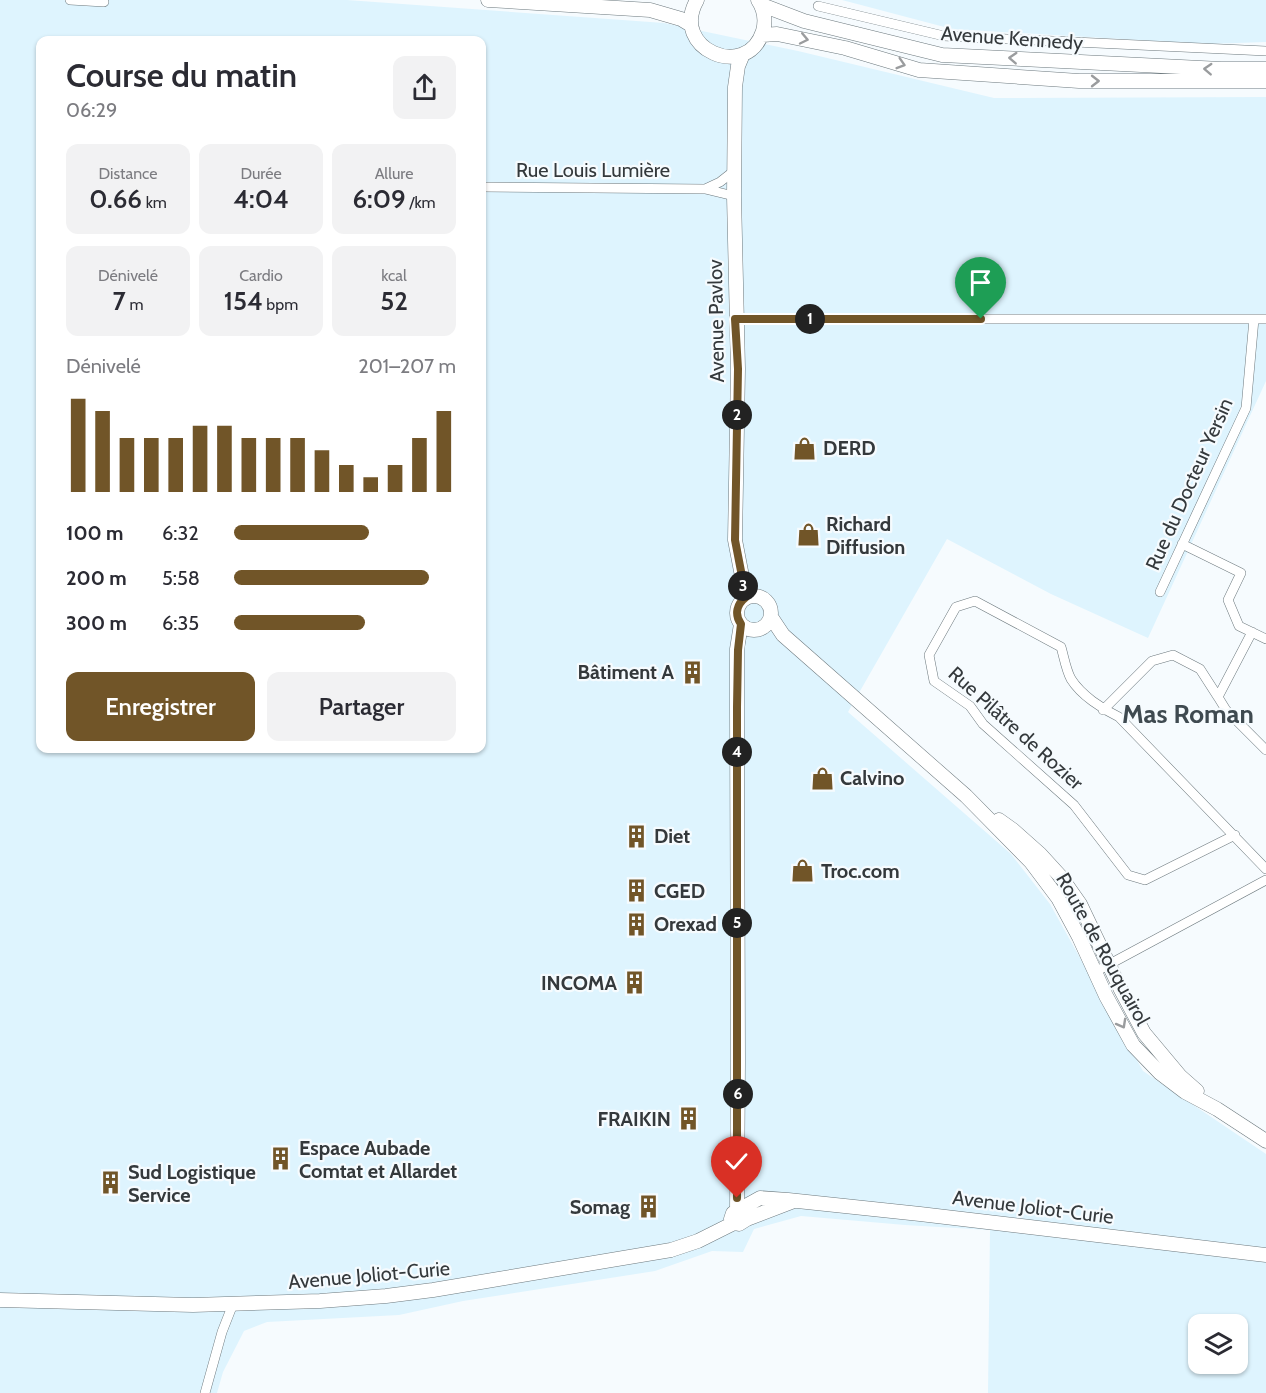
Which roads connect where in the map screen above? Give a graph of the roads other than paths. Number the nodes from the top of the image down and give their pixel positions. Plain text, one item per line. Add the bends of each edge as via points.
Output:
1 (70, 0) edge
2 (488, 0) edge
3 (697, 0) edge
4 (104, 2) dead end
5 (760, 3) edge
6 (818, 3) edge
7 (804, 21) junction
8 (691, 25) junction
9 (762, 35) junction
10 (1266, 51) edge
11 (743, 54) junction
12 (718, 56) junction
13 (1266, 69) edge
14 (1266, 81) edge
15 (735, 87) junction
16 (734, 171) junction
17 (486, 187) edge
18 (705, 189) junction
19 (734, 196) junction
20 (735, 319) junction
21 (1254, 320) junction
22 (1266, 320) edge
23 (1182, 544) junction
24 (1160, 592) dead end
25 (752, 596) junction
26 (771, 617) junction
27 (750, 628) junction
28 (1252, 632) junction
29 (783, 635) junction
30 (1266, 639) edge
31 (1218, 697) junction
32 (1102, 710) junction
33 (1266, 750) edge
34 (966, 796) junction
35 (1234, 835) junction
36 (1266, 869) edge
37 (1266, 880) edge
38 (1109, 964) junction
39 (1095, 972) junction
40 (1217, 1109) junction
41 (1266, 1141) edge
42 (740, 1215) junction
43 (1266, 1255) edge
44 (0, 1300) edge
45 (233, 1304) junction
46 (206, 1393) edge

1 - 4 street
2 - 8 street via 650,10
3 - 8 street
5 - 7 street, Avenue Kennedy
5 - 9 street via 765,25
6 - 7 street
6 - 10 street via 944,36
13 -> 7 street, Avenue Kennedy via 942,55
8 - 12 street via 700,45
9 - 11 street
9 -> 14 street, Avenue Kennedy via 777,34 845,48 919,70 1079,81
11 - 12 street
11 - 15 street, Avenue Pavlov
12 - 15 street, Avenue Pavlov
15 - 16 street, Avenue Pavlov
16 - 18 street
16 - 19 street, Avenue Pavlov
17 - 18 street, Rue Louis Lumière
18 - 19 street, Rue Louis Lumière
19 - 20 street, Avenue Pavlov
20 - 21 street
20 - 25 street, Avenue Pavlov via 735,540
21 - 22 street
21 - 23 street, Rue du Docteur Yersin via 1246,408
23 - 24 street, Rue du Docteur Yersin
23 - 28 street via 1241,573 1228,600 1239,626
25 - 26 street via 767,601
25 - 27 street via 742,601 737,610 738,620
26 - 27 street via 769,623
26 - 29 street, Route de Rouquairol
27 - 29 street, Route de Rouquairol
27 - 42 street via 738,650
28 - 30 street
28 - 31 street
29 - 34 street, Route de Rouquairol
31 - 32 street via 1200,669 1173,655 1152,661
31 - 33 street
32 - 35 street, Rue Pilâtre de Rozier via 1119,717
32 - 35 street, Rue Pilâtre de Rozier via 1070,677 1061,647 975,601 956,607 929,655 934,681 970,706 983,724 1074,805 1128,875 1145,880
34 - 38 street, Route de Rouquairol via 1013,830 1061,877 1080,904
34 - 39 street, Route de Rouquairol via 1031,862 1058,898
35 - 36 street, Rue Pilâtre de Rozier
37 - 38 street
38 - 39 street
38 - 40 street, Route de Rouquairol via 1144,1033 1180,1076
39 -> 40 street, Route de Rouquairol via 1133,1045 1160,1073
40 - 41 street, Route de Rouquairol
42 - 43 street, Avenue Joliot-Curie via 760,1198 788,1200
42 - 45 street, Avenue Joliot-Curie via 698,1240 671,1250 386,1296
44 - 45 street, Avenue Joliot-Curie
45 - 46 street

